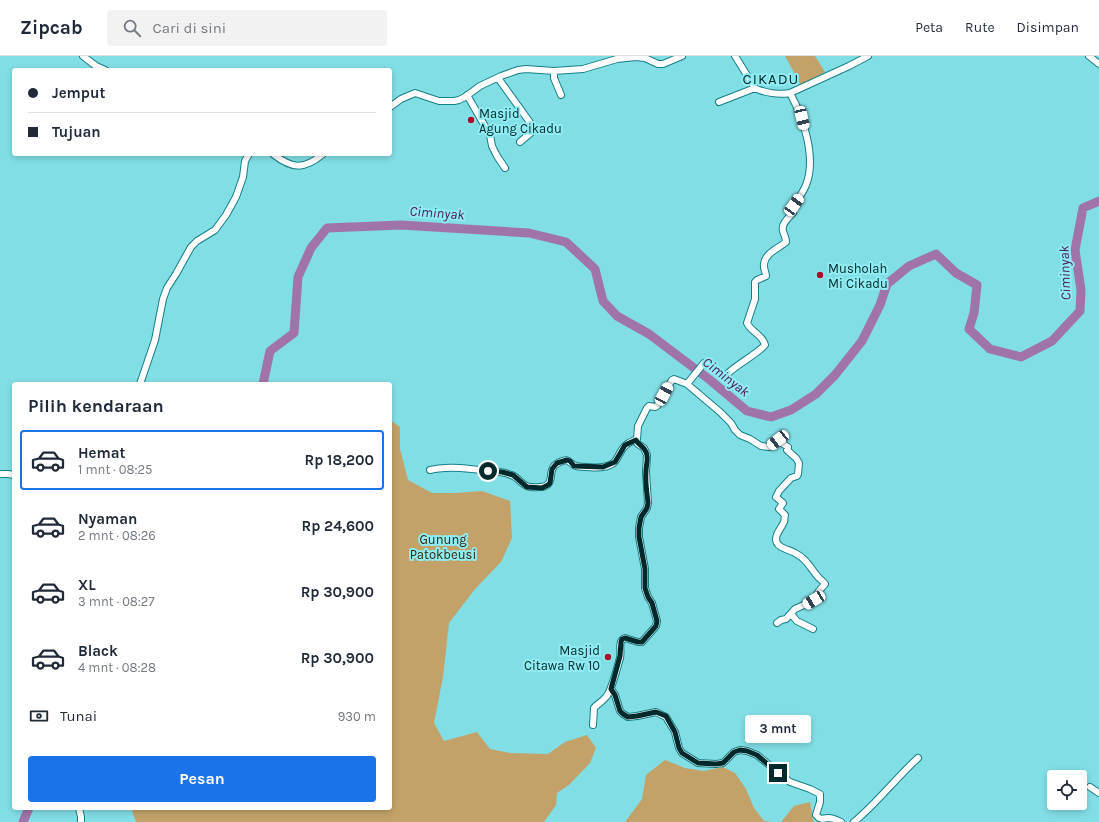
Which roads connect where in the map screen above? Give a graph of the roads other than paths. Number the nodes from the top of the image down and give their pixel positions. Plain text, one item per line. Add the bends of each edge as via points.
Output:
1 (682, 56) edge
2 (735, 56) edge
3 (868, 56) edge
4 (1089, 56) edge
5 (85, 57) edge
6 (1099, 64) edge
7 (100, 68) edge
8 (554, 71) junction
9 (498, 78) junction
10 (755, 88) junction
11 (790, 93) junction
12 (467, 95) junction
13 (561, 95) dead end
14 (719, 102) dead end
15 (392, 106) edge
16 (520, 142) dead end
17 (247, 156) edge
18 (277, 156) edge
19 (320, 156) edge
20 (505, 168) dead end
21 (141, 382) edge
22 (687, 384) junction
23 (636, 440) junction
24 (430, 470) dead end
25 (0, 474) edge
26 (12, 475) edge
27 (791, 614) junction
28 (777, 623) dead end
29 (813, 629) dead end
30 (611, 689) junction
31 (594, 726) dead end
32 (918, 758) dead end
33 (1090, 787) dead end
34 (1099, 793) edge
35 (79, 810) edge
36 (82, 822) edge
37 (841, 822) edge
38 (854, 822) edge

1 - 8 street via 663,64 636,57 617,59 583,69
2 - 10 street
3 - 11 street
4 - 6 street
5 - 7 street
8 - 9 street via 518,70
8 - 13 street
9 - 12 street
9 - 16 street via 534,128
10 - 11 street via 779,94
10 - 14 street
11 - 22 street via 802,118 810,168 806,185 792,208 793,213 783,226 786,242 768,255 763,266 766,276 755,282 755,299 747,323 765,345 751,357 737,364 725,376 704,363
12 - 15 street via 459,100 446,102 415,93
12 - 20 street via 484,122 492,146
17 - 21 street via 243,178 226,215 215,230 191,247 167,288 155,340
18 - 19 street via 300,166
22 - 23 street via 674,378 657,406 647,408 638,426
22 - 27 street via 720,412 740,435 761,446 769,447 778,440 796,458 797,476 791,478 776,497 783,502 779,509 784,515 784,522 776,536 777,543 803,557 825,584 814,600 795,609
23 - 24 street via 625,445 615,462 603,467 574,466 567,460 557,463 552,469 550,483 542,488 527,487 513,475 502,472 459,468
23 - 30 street via 647,455 648,503 641,517 639,537 645,569 645,588 657,621 656,626 642,642 622,639
25 - 26 street
27 - 28 street
27 - 29 street via 797,621
30 - 31 street via 594,708
30 - 37 street via 620,711 628,717 656,712 666,716 682,753 698,763 723,763 734,752 740,750 757,755 790,782 820,794 816,815 818,818 830,818
32 - 38 street
33 - 34 street
35 - 36 street

